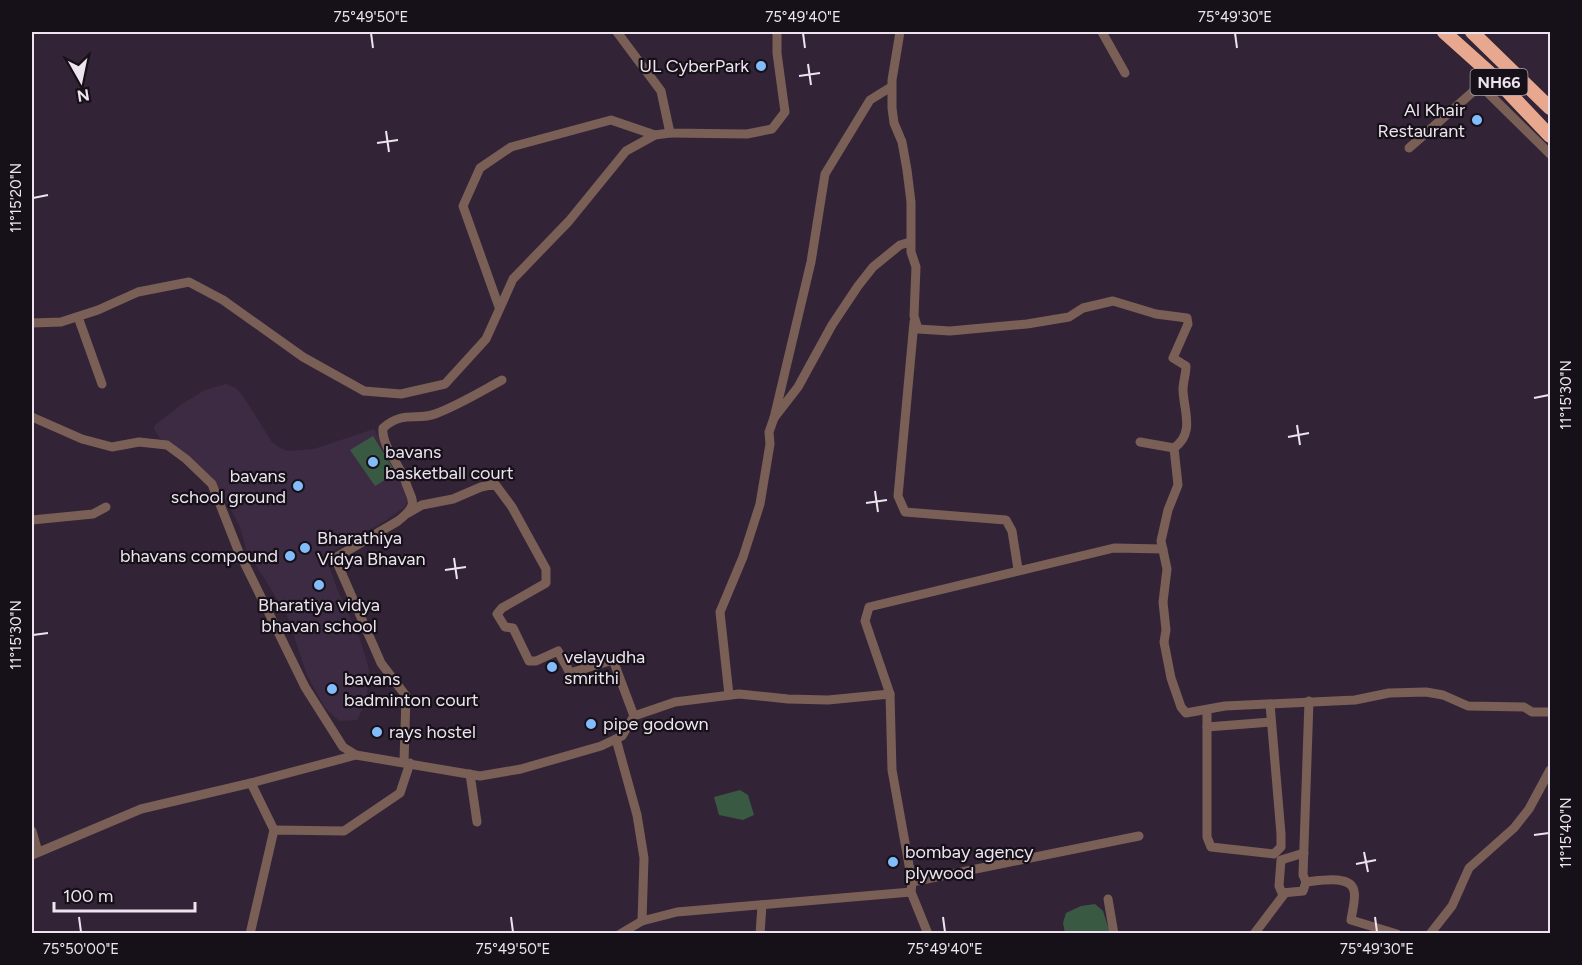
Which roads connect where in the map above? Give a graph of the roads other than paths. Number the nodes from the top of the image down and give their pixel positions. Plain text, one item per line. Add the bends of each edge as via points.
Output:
1 (620, 32) edge
2 (777, 32) edge
3 (900, 32) edge
4 (1102, 32) edge
5 (1444, 32) edge
6 (1472, 32) edge
7 (1125, 73) dead end
8 (1492, 75) junction
9 (1480, 85) junction
10 (891, 87) junction
11 (1551, 108) edge
12 (670, 133) junction
13 (655, 135) junction
14 (1551, 135) edge
15 (1409, 148) dead end
16 (1551, 154) edge
17 (910, 242) junction
18 (499, 307) junction
19 (914, 316) junction
20 (78, 317) junction
21 (32, 323) edge
22 (502, 380) dead end
23 (102, 384) dead end
24 (32, 417) edge
25 (774, 418) junction
26 (1140, 442) dead end
27 (1174, 448) junction
28 (106, 507) dead end
29 (407, 514) junction
30 (32, 520) edge
31 (1163, 549) junction
32 (1018, 569) junction
33 (891, 694) junction
34 (729, 695) junction
35 (1309, 701) junction
36 (1269, 704) junction
37 (1207, 710) junction
38 (1551, 712) edge
39 (634, 716) junction
40 (1271, 722) junction
41 (1207, 727) junction
42 (616, 739) junction
43 (356, 754) junction
44 (407, 763) junction
45 (1551, 770) edge
46 (470, 774) junction
47 (251, 783) junction
48 (477, 822) dead end
49 (274, 830) junction
50 (32, 831) edge
51 (1139, 836) dead end
52 (35, 853) edge
53 (1304, 853) junction
54 (1306, 882) junction
55 (912, 887) junction
56 (1285, 892) junction
57 (1108, 899) dead end
58 (762, 905) junction
59 (642, 921) junction
60 (250, 933) edge
61 (620, 933) edge
62 (760, 933) edge
63 (928, 933) edge
64 (1114, 933) edge
65 (1254, 933) edge
66 (1397, 933) edge
67 (1430, 933) edge

1 - 12 street via 661,91
2 - 12 street via 786,112 772,129 747,134
3 - 10 street
4 - 7 street
5 - 8 highway, NH66
6 - 11 highway, NH66
8 - 9 street
8 - 14 highway, NH66
9 - 15 street
9 - 16 street
10 - 17 street via 894,123 902,142 911,202
10 - 25 street via 870,100 825,174 811,262
12 - 13 street
13 - 18 street via 626,151 569,221 513,279
13 - 18 street via 611,120 511,147 480,168 463,206
17 - 19 street via 916,267
17 - 25 street via 873,267 858,286 798,387
18 - 20 street via 486,339 445,384 401,394 364,391 339,378 223,300 189,282 138,292
19 - 27 street via 918,329 934,332 1069,317 1083,308 1113,301 1156,314 1187,318 1173,358 1186,366 1186,433 1183,442
19 - 32 street via 898,496 905,512 1006,519 1012,531
20 - 21 street
20 - 23 street
22 - 29 street via 433,415 408,416 383,428 385,442 413,496
24 - 43 street via 82,439 112,447 139,442 167,445 212,484 238,550 305,687 343,747
25 - 34 street via 760,504 720,612
26 - 27 street
27 - 31 street via 1178,485 1162,536
28 - 30 street via 93,514
29 - 39 street via 422,505 495,484 546,569 546,583 502,608 497,615 505,627 513,628 529,661 558,651 570,673 613,660
29 - 44 street via 335,558 379,660 406,696
31 - 32 street via 1114,548
31 - 37 street via 1167,569 1164,642 1171,678 1186,713
32 - 33 street via 869,608 866,621
33 - 34 street via 828,700
33 - 55 street via 892,770
34 - 39 street via 675,702
35 - 36 street
35 - 38 street via 1426,692 1468,706 1524,707 1532,712
35 - 53 street
36 - 37 street
36 - 40 street
37 - 41 street
39 - 42 street
40 - 41 street
40 - 41 street via 1281,834 1281,847 1274,854 1211,847 1207,837
42 - 46 street via 521,769
42 - 59 street via 637,815 644,858
43 - 44 street
43 - 47 street
44 - 46 street
44 - 49 street via 400,793 344,831
45 - 67 street via 1514,828 1469,867 1452,906
46 - 48 street
47 - 49 street
47 - 52 street via 141,808
49 - 60 street
50 - 52 street
51 - 55 street
53 - 54 street
53 - 56 street via 1281,860 1279,886
54 - 56 street via 1303,891
54 - 66 street via 1350,884 1354,892 1351,920
55 - 58 street
55 - 63 street
56 - 65 street
57 - 64 street
58 - 59 street via 677,912
58 - 62 street
59 - 61 street

